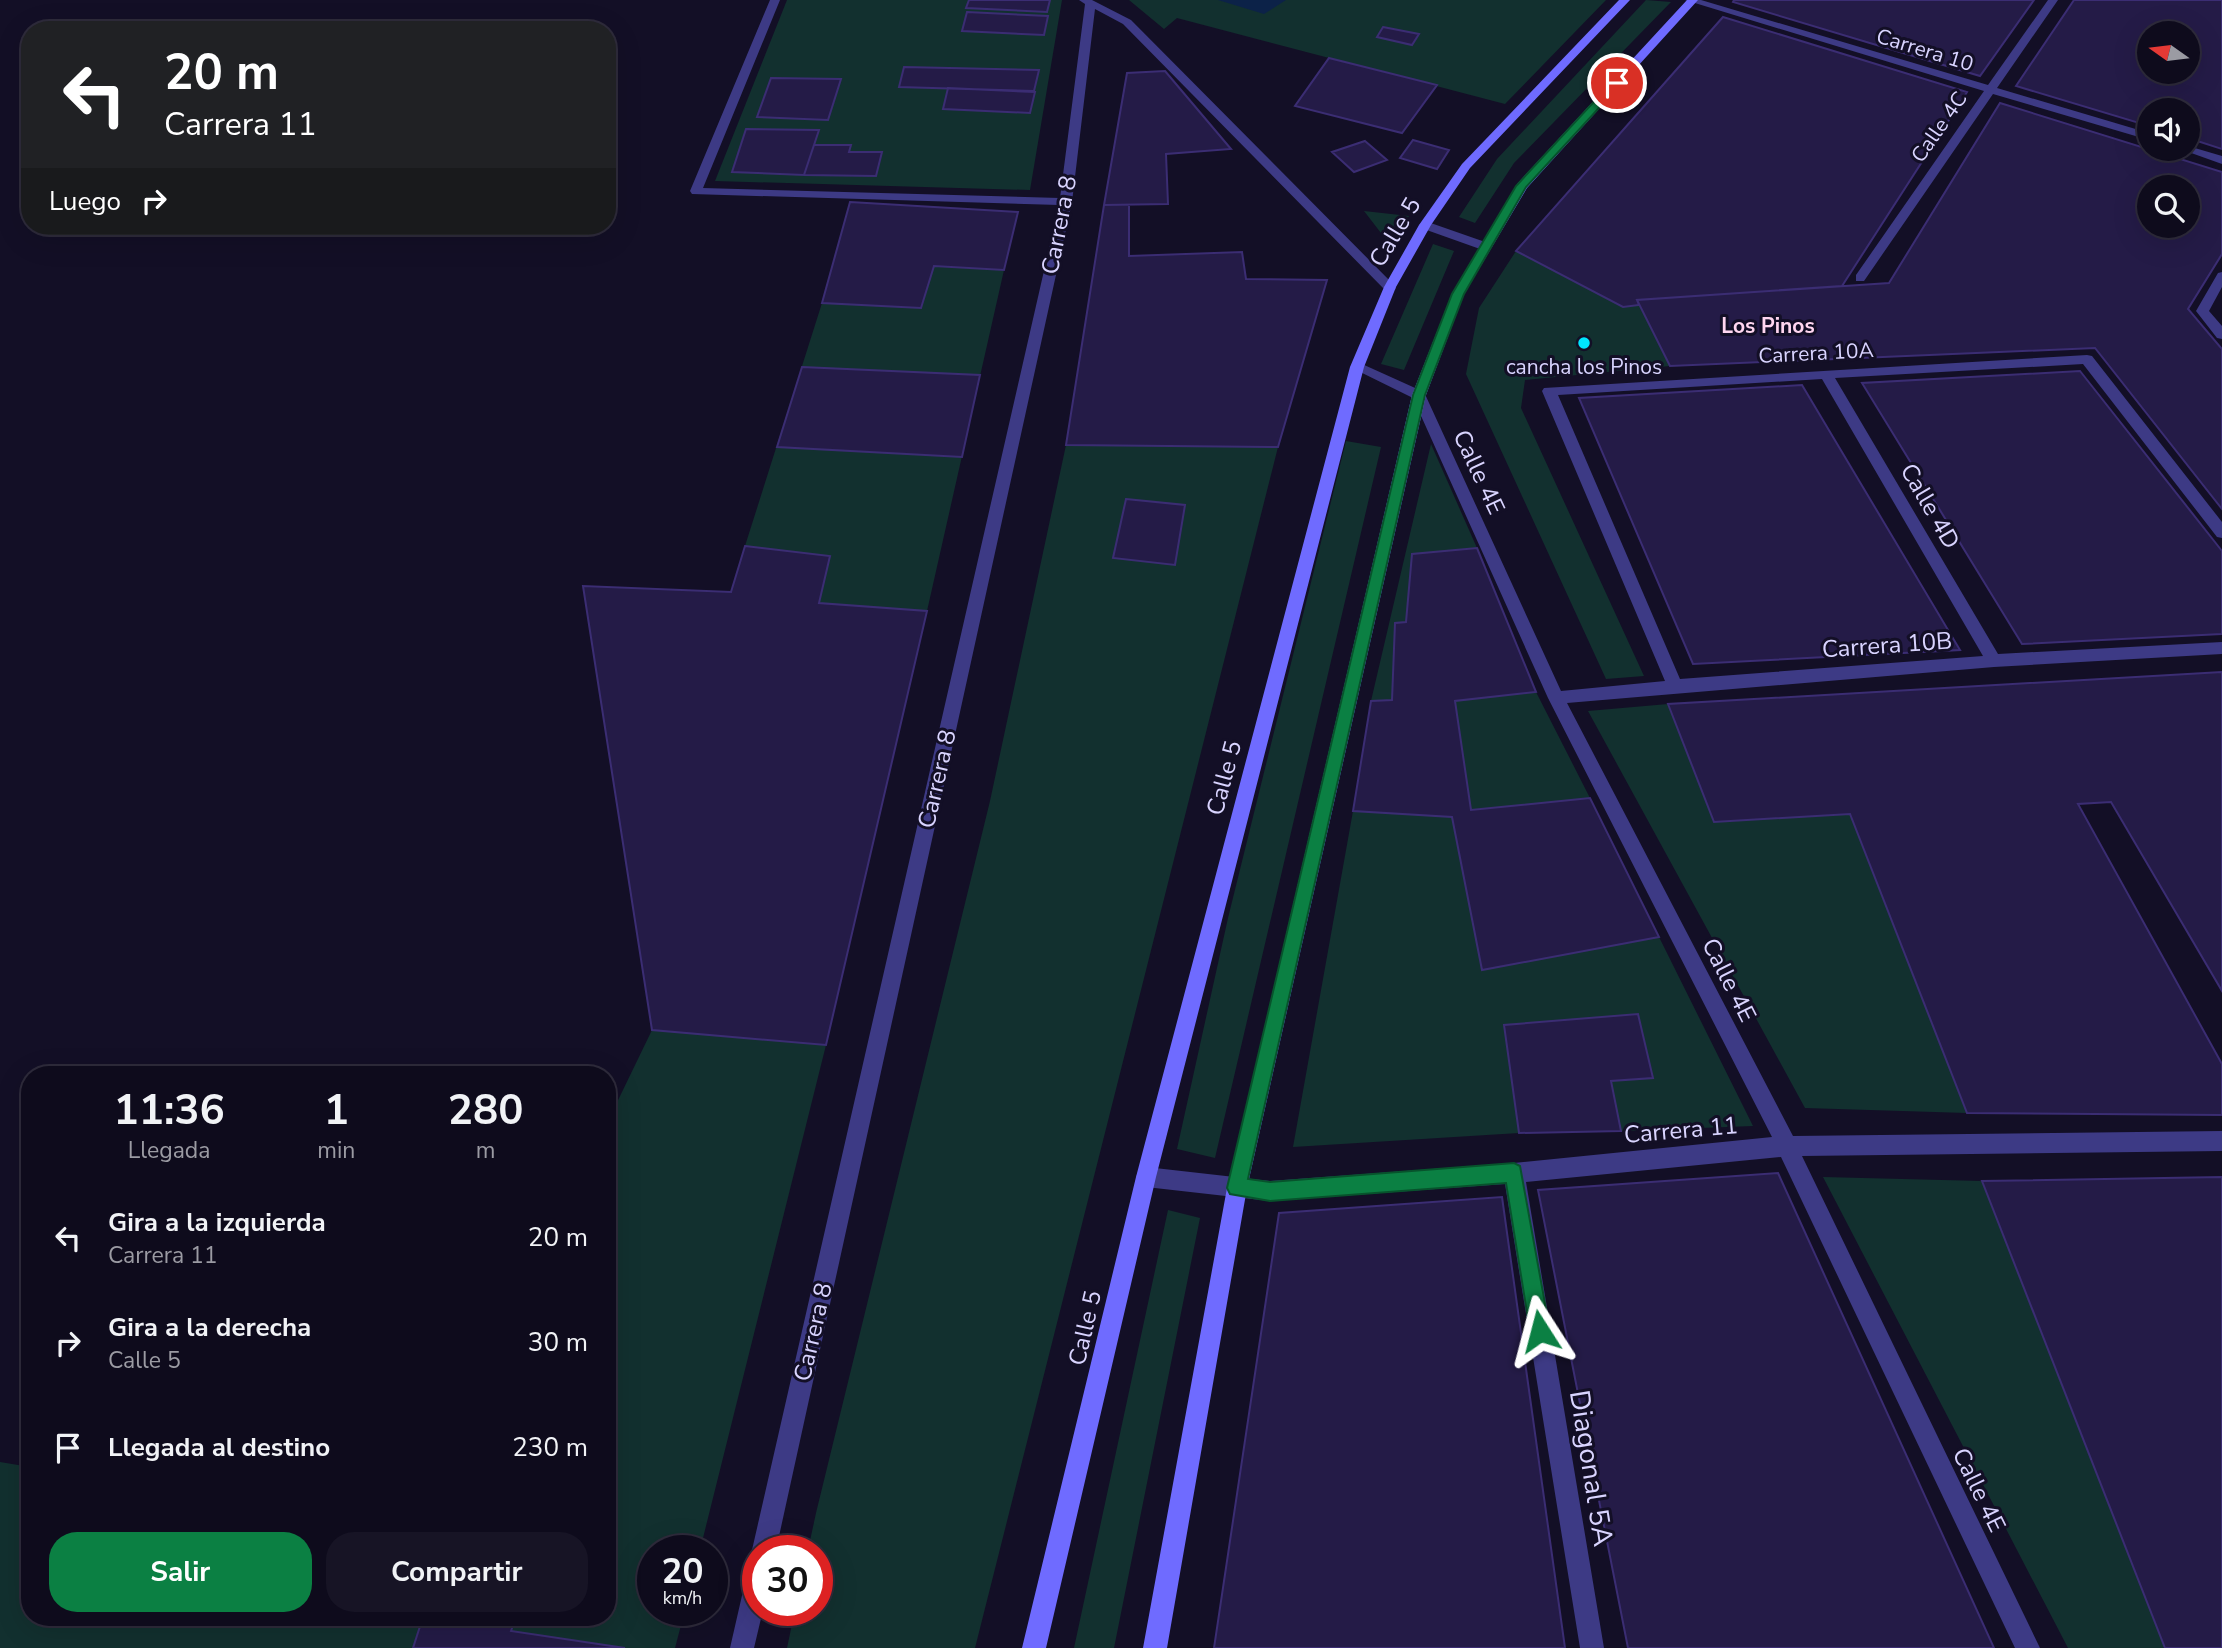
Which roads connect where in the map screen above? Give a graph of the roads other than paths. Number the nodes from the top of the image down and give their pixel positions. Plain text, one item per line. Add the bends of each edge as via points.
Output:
1 (775, 0) edge
2 (1625, 0) edge
3 (1692, 0) edge
4 (2053, 0) edge
5 (1091, 1) edge
6 (1991, 89) junction
7 (2137, 134) edge
8 (2200, 153) edge
9 (2222, 160) edge
10 (1066, 202) junction
11 (1425, 225) junction
12 (1484, 246) junction
13 (2222, 276) edge
14 (1860, 278) dead end
15 (1391, 287) junction
16 (2222, 335) edge
17 (1357, 367) junction
18 (1826, 374) junction
19 (1419, 395) junction
20 (2222, 533) edge
21 (2222, 648) edge
22 (1994, 661) junction
23 (1675, 686) junction
24 (1556, 698) junction
25 (2222, 1141) edge
26 (1787, 1146) junction
27 (1514, 1173) junction
28 (1146, 1177) junction
29 (1237, 1188) junction
30 (767, 1535) edge
31 (747, 1626) edge
32 (742, 1648) edge
33 (1034, 1648) edge
34 (1155, 1648) edge
35 (1592, 1648) edge
36 (2028, 1648) edge

1 - 10 street via 696,191
2 - 11 main road, Calle 5 via 1466,166
3 - 6 street, Carrera 10
3 - 12 main road via 1522,186
4 - 6 street, Calle 4C
5 - 10 street, Carrera 8
5 - 15 street via 1127,22
6 - 7 street, Carrera 10
6 - 14 street, Calle 4C
8 - 9 street
10 - 30 street, Carrera 8
11 - 12 street
11 - 15 main road, Calle 5
12 - 19 main road via 1458,294
13 - 16 street via 2202,311
15 - 17 main road, Calle 5
17 - 19 street
17 - 28 main road, Calle 5
18 - 20 street, Carrera 10A via 2087,359
18 - 22 street, Calle 4D
18 - 23 street, Carrera 10A via 1549,391
19 - 24 street, Calle 4E
19 - 29 main road
21 - 22 street, Carrera 10B
22 - 23 street, Carrera 10B
23 - 24 street, Carrera 10B
24 - 26 street, Calle 4E
25 - 26 street, Carrera 11
26 - 27 street, Carrera 11
26 - 36 street, Calle 4E
27 - 29 street, Carrera 11 via 1270,1191
27 - 35 street, Diagonal 5A
28 - 29 street, Carrera 11
28 - 33 main road, Calle 5
29 - 34 main road
31 - 32 street

